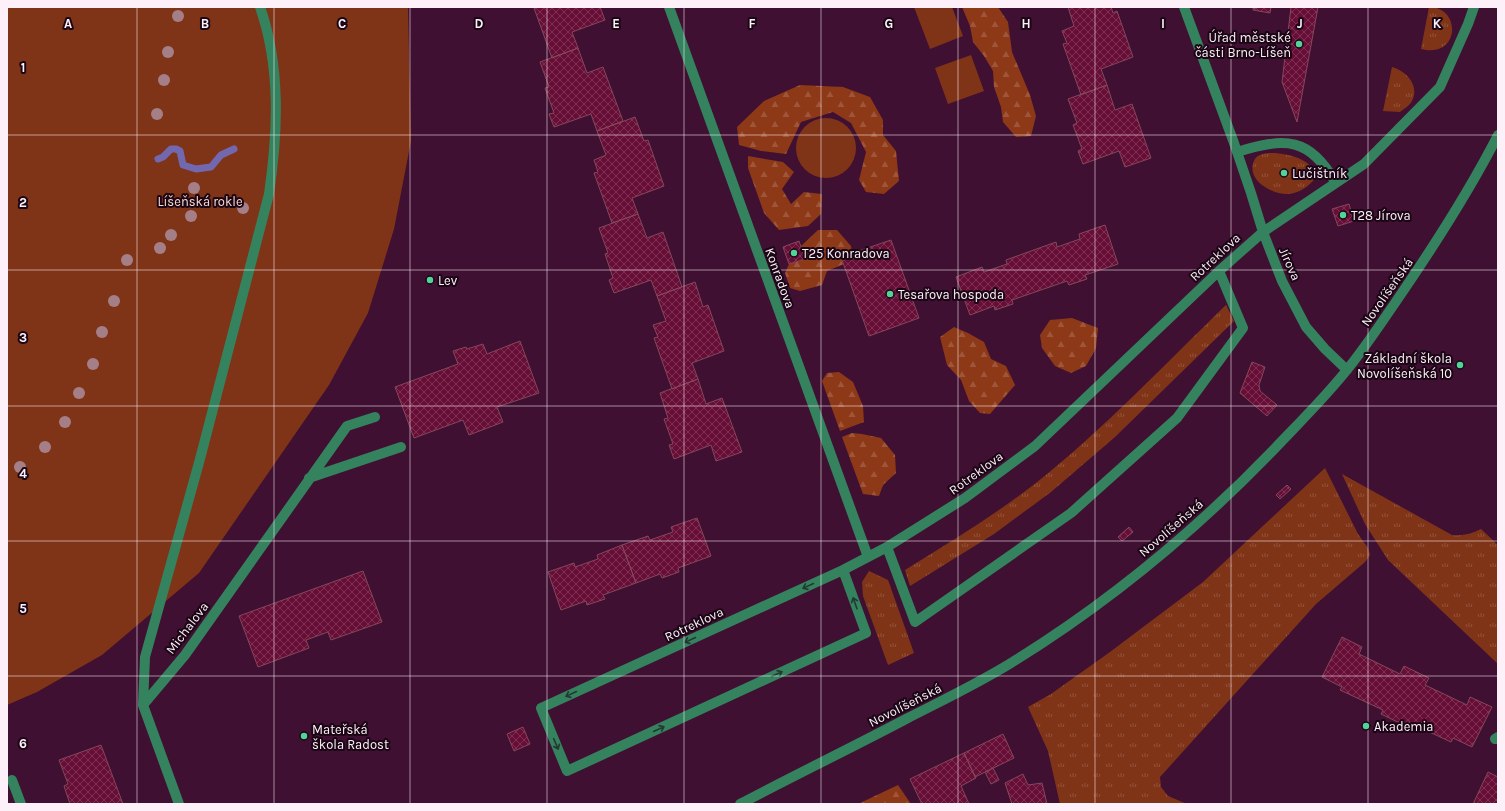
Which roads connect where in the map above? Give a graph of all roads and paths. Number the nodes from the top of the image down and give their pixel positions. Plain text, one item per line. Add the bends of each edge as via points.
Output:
1 (260, 7) edge
2 (669, 7) edge
3 (1184, 7) edge
4 (1474, 7) edge
5 (1498, 135) edge
6 (1237, 152) junction
7 (1336, 184) junction
8 (1263, 232) junction
9 (1218, 271) junction
10 (1347, 370) junction
11 (375, 417) dead end
12 (401, 447) dead end
13 (309, 478) junction
14 (887, 547) junction
15 (868, 557) junction
16 (843, 570) junction
17 (143, 705) junction
18 (12, 780) dead end
19 (21, 804) edge
20 (179, 804) edge
21 (740, 804) edge

1 - 17 street via 273,57 275,82 273,162 269,194 145,657
2 - 15 street, Konradova
3 - 6 street, Jírova
4 - 7 street, Rotreklova via 1440,87 1364,164
5 - 10 street, Novolíšeňská via 1471,185 1425,259
6 - 7 street via 1259,145 1296,145 1310,151 1326,167
6 - 8 street, Jírova
7 - 8 street, Rotreklova
8 - 9 street, Rotreklova
8 - 10 street, Jírova via 1282,281 1306,327
9 - 14 street, Rotreklova via 1035,446 965,498
9 - 14 street via 1243,328 1177,418 1070,513 915,622
10 - 21 street, Novolíšeňská via 1213,509 1098,604 978,682
11 - 13 street, Michalova via 347,426
12 - 13 street
13 - 17 street, Michalova via 190,648
14 - 15 street, Rotreklova
15 - 16 street, Rotreklova
16 -> 16 street, Rotreklova via 541,708 567,771 866,633
17 - 20 street
18 - 19 street

